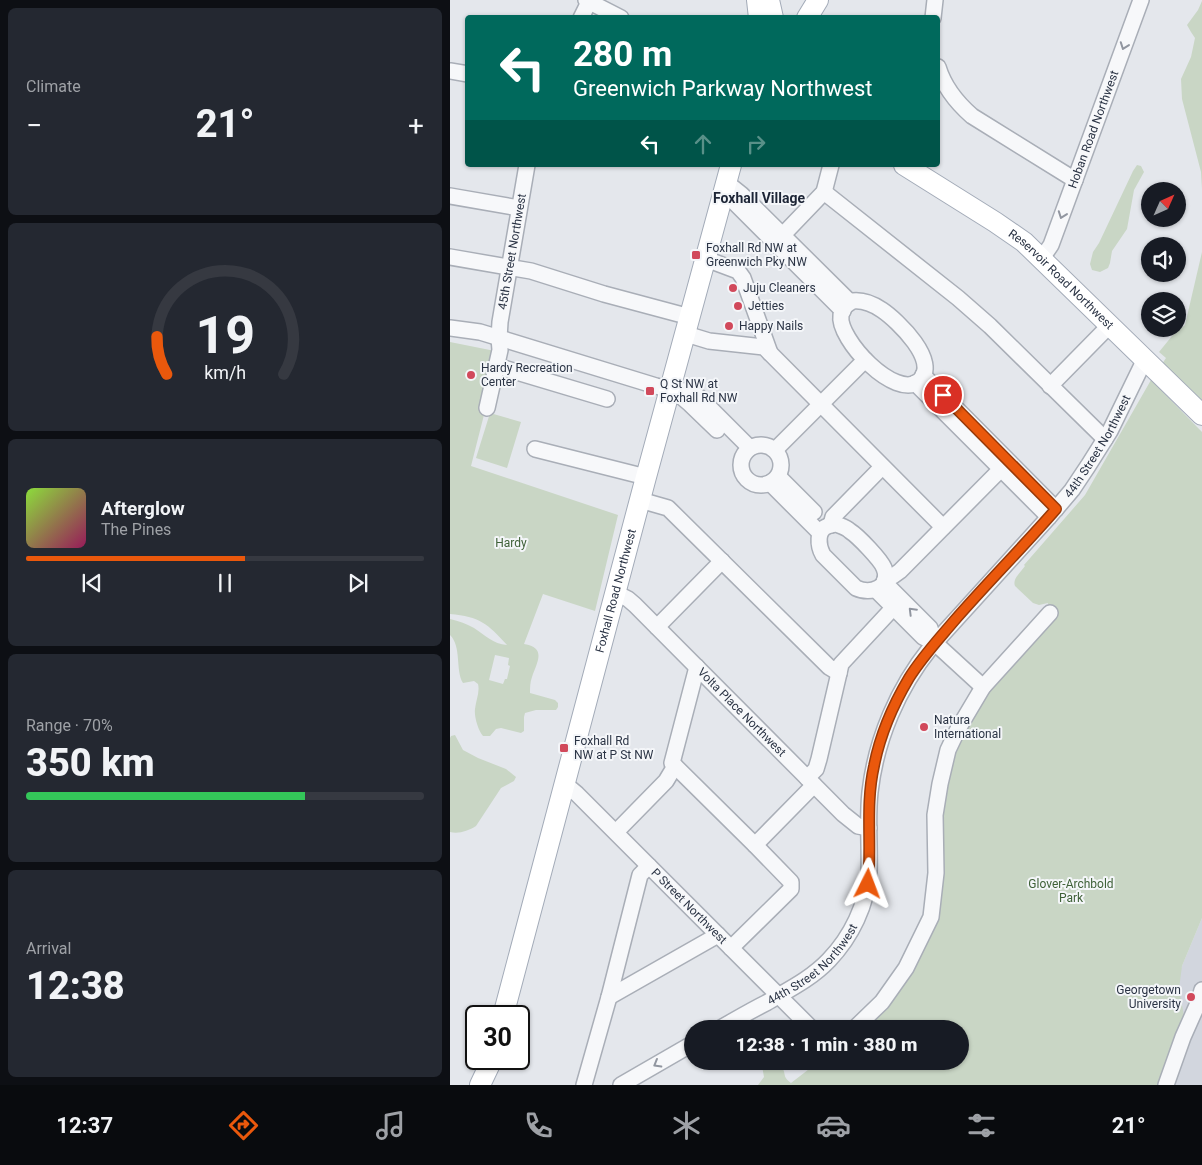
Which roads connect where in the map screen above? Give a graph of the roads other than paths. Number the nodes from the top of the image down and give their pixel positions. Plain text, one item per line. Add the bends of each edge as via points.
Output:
1 (757, 0) edge
2 (769, 0) edge
3 (807, 0) edge
4 (818, 0) edge
5 (935, 0) edge
6 (1141, 0) edge
7 (587, 1) edge
8 (582, 15) edge
9 (615, 15) edge
10 (759, 15) edge
11 (773, 15) edge
12 (798, 15) edge
13 (809, 15) edge
14 (933, 15) edge
15 (450, 71) edge
16 (940, 72) edge
17 (465, 74) edge
18 (526, 167) edge
19 (830, 167) edge
20 (907, 167) edge
21 (727, 179) edge
22 (1075, 180) junction
23 (824, 192) junction
24 (450, 196) edge
25 (519, 208) junction
26 (779, 239) junction
27 (450, 257) edge
28 (1042, 258) junction
29 (706, 259) junction
30 (509, 267) junction
31 (846, 307) junction
32 (688, 325) junction
33 (1110, 325) junction
34 (450, 328) edge
35 (499, 338) junction
36 (770, 353) junction
37 (1145, 359) junction
38 (865, 360) junction
39 (497, 366) junction
40 (919, 379) junction
41 (1050, 386) junction
42 (671, 390) junction
43 (607, 399) dead end
44 (821, 404) junction
45 (486, 408) dead end
46 (1202, 415) edge
47 (1105, 440) junction
48 (535, 449) dead end
49 (775, 450) junction
50 (747, 452) junction
51 (1005, 465) junction
52 (882, 467) junction
53 (646, 477) junction
54 (774, 480) junction
55 (640, 500) junction
56 (1053, 513) junction
57 (943, 527) junction
58 (826, 528) junction
59 (722, 561) junction
60 (882, 584) junction
61 (616, 593) junction
62 (893, 608) junction
63 (1050, 613) dead end
64 (657, 627) junction
65 (935, 643) junction
66 (697, 668) junction
67 (839, 674) junction
68 (983, 687) junction
69 (675, 766) junction
70 (811, 782) junction
71 (564, 786) junction
72 (868, 828) junction
73 (616, 832) junction
74 (755, 845) junction
75 (649, 866) junction
76 (718, 935) junction
77 (731, 948) junction
78 (1202, 990) edge
79 (779, 996) junction
80 (609, 997) junction
81 (505, 1005) edge
82 (735, 1020) edge
83 (803, 1020) edge
84 (863, 1020) edge
85 (1195, 1027) edge
86 (684, 1049) edge
87 (489, 1070) edge
88 (480, 1085) edge
89 (584, 1085) edge
90 (621, 1085) edge
91 (1166, 1085) edge

1 - 10 main road
2 - 11 main road
3 - 12 main road
4 - 13 main road
5 - 14 street
6 -> 22 street, Hoban Road Northwest
7 - 8 street
7 - 9 street
15 - 17 street
16 - 22 street via 949,90 972,116
18 - 25 street, 45th Street Northwest
19 - 23 street
20 - 28 main road, Reservoir Road Northwest via 1010,231
21 - 26 street
21 - 29 main road, Foxhall Road Northwest
22 -> 28 street, Hoban Road Northwest via 1051,245
23 - 26 street
23 - 41 street via 958,298
24 - 25 street
25 - 30 street, 45th Street Northwest
26 - 31 street
27 - 30 street
28 - 33 main road, Reservoir Road Northwest
29 - 32 main road, Foxhall Road Northwest
29 - 36 street via 738,271 743,278
30 - 32 street via 604,294
30 - 35 street, 45th Street Northwest
31 - 38 street via 841,321 851,343
31 - 40 street via 860,300 882,310 900,326 922,355 925,364
32 - 36 street via 709,341 764,347
32 - 42 main road, Foxhall Road Northwest
33 - 37 main road, Reservoir Road Northwest
33 - 41 street
34 - 35 street
35 - 39 street, 45th Street Northwest
35 - 42 street
36 - 44 street
37 - 46 main road, Reservoir Road Northwest
37 - 47 street, 44th Street Northwest
38 - 40 street via 896,383 912,385
38 - 44 street
39 - 43 street
39 - 45 street, 45th Street Northwest
40 - 51 street
41 - 47 street
42 - 50 street
42 - 53 main road, Foxhall Road Northwest
44 - 49 street
44 - 52 street
47 - 56 street, 44th Street Northwest via 1086,471
48 - 53 street
49 - 50 street via 765,445 754,446
49 - 54 street via 781,460 781,469
50 - 54 street via 740,462 746,480 764,486
51 - 56 street
51 - 57 street
52 - 57 street
52 - 58 street via 833,516
53 - 55 main road, Foxhall Road Northwest
54 - 58 street
55 - 59 street via 668,508
55 - 61 main road, Foxhall Road Northwest
56 - 65 street, 44th Street Northwest
57 - 60 street via 900,571
58 - 60 street via 836,524 850,530 881,562 886,571
58 - 60 street via 819,548 823,555 862,591
59 - 64 street
59 - 67 street
60 - 62 street
65 -> 60 street via 930,628
61 - 64 street, Volta Place Northwest via 631,602
61 - 71 main road, Foxhall Road Northwest
62 - 65 street via 923,637
62 - 67 street via 841,664
63 - 68 street
64 - 66 street, Volta Place Northwest
65 - 68 street
65 - 72 street, 44th Street Northwest via 908,680 884,731 872,775
66 - 69 street via 672,763
66 - 70 street, Volta Place Northwest
67 - 70 street
68 - 84 street via 948,750 940,784 935,815 936,873 930,917 906,968 882,1002
69 - 73 street via 666,781
69 - 74 street
70 - 72 street, Volta Place Northwest via 842,814 858,826
70 - 74 street
71 - 73 street, P Street Northwest via 578,794
71 - 81 main road, Foxhall Road Northwest
72 - 79 street, 44th Street Northwest via 868,884 852,929 821,967
73 - 75 street, P Street Northwest
74 - 77 street via 791,882 791,889
75 - 76 street, P Street Northwest
75 - 80 street via 640,875
76 - 77 street, P Street Northwest
76 - 80 street
77 - 79 street, P Street Northwest
78 - 85 street
79 - 82 street, 44th Street Northwest
79 - 83 street, P Street Northwest
80 - 89 street
85 - 91 street via 1183,1037
86 -> 90 street
87 - 88 main road

